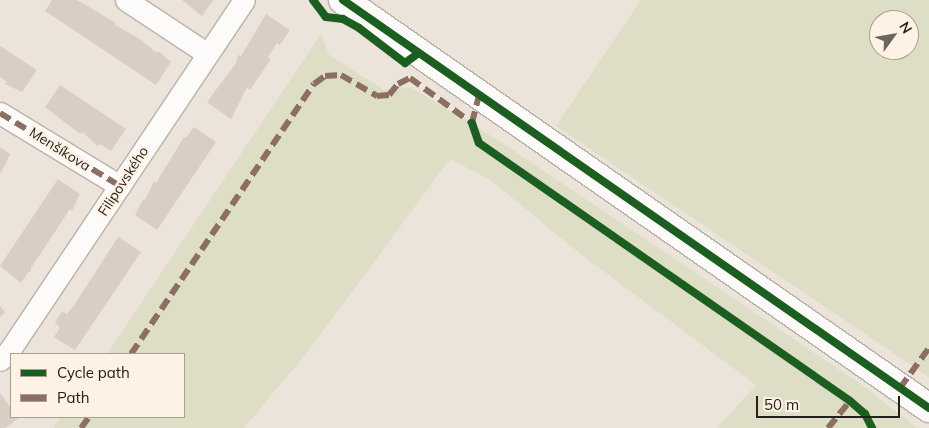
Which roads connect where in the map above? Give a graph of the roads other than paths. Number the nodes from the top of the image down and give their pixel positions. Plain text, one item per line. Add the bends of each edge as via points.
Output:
1 (126, 0) edge
2 (244, 0) edge
3 (353, 7) edge
4 (206, 53) junction
5 (0, 113) edge
6 (120, 186) junction
7 (0, 360) edge
8 (929, 408) edge

1 - 4 street
2 - 4 street, Filipovského
3 - 8 street
4 - 6 street, Filipovského
5 - 6 street, Menšíkova
6 - 7 street, Filipovského

